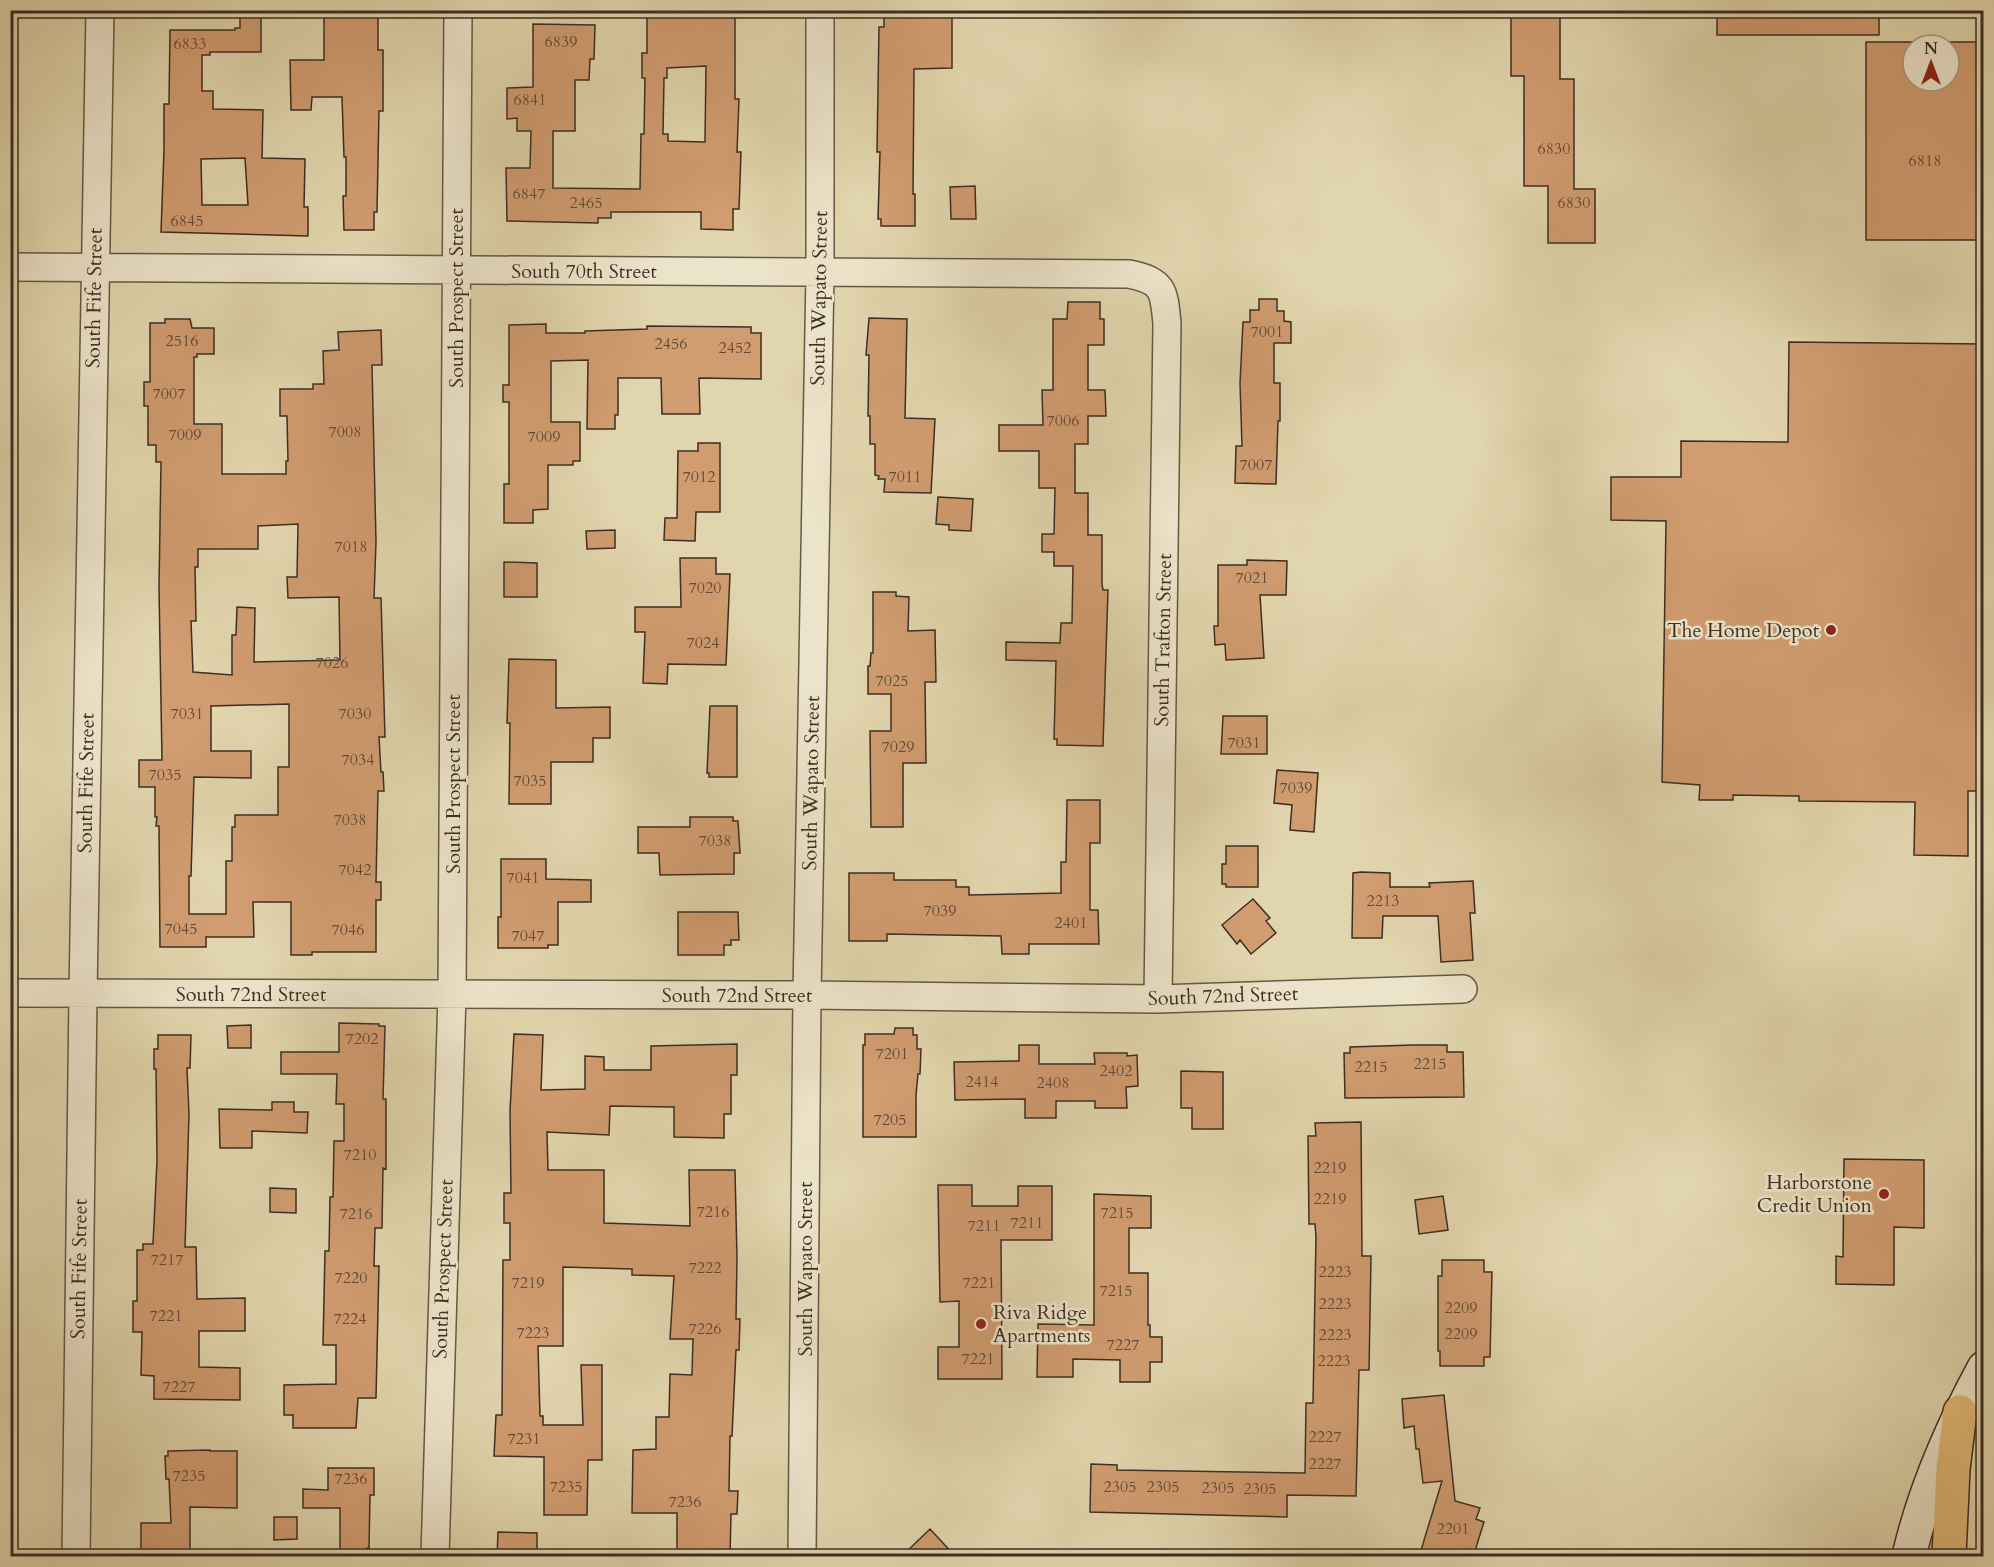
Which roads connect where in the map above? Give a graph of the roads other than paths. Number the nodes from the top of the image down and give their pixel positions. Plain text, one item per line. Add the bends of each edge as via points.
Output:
1 (100, 10) edge
2 (458, 10) edge
3 (820, 10) edge
4 (10, 267) edge
5 (94, 268) junction
6 (456, 270) junction
7 (820, 273) junction
8 (1156, 284) joint
9 (1463, 989) dead end
10 (10, 993) edge
11 (83, 993) junction
12 (452, 994) junction
13 (807, 995) junction
14 (1158, 999) junction
15 (1983, 1368) edge
16 (1960, 1412) junction
17 (76, 1557) edge
18 (435, 1557) edge
19 (802, 1557) edge
20 (1909, 1557) edge
21 (1949, 1557) edge

1 - 5 street, South Fife Street
2 - 6 street, South Prospect Street
3 - 7 street, South Wapato Street
4 - 5 street, South 70th Street
5 - 6 street, South 70th Street
5 - 11 street, South Fife Street
6 - 7 street, South 70th Street
6 - 12 street, South Prospect Street
7 - 8 street, South 70th Street via 1129,274
7 - 13 street, South Wapato Street
8 - 14 street, South Trafton Street via 1164,296 1167,324
9 - 14 street, South 72nd Street
10 - 11 street, South 72nd Street
11 - 12 street, South 72nd Street
11 - 17 street, South Fife Street
12 - 13 street, South 72nd Street
12 - 18 street, South Prospect Street
13 - 14 street, South 72nd Street
13 - 19 street, South Wapato Street
15 - 16 main road
16 - 20 main road via 1923,1506
16 - 21 main road

